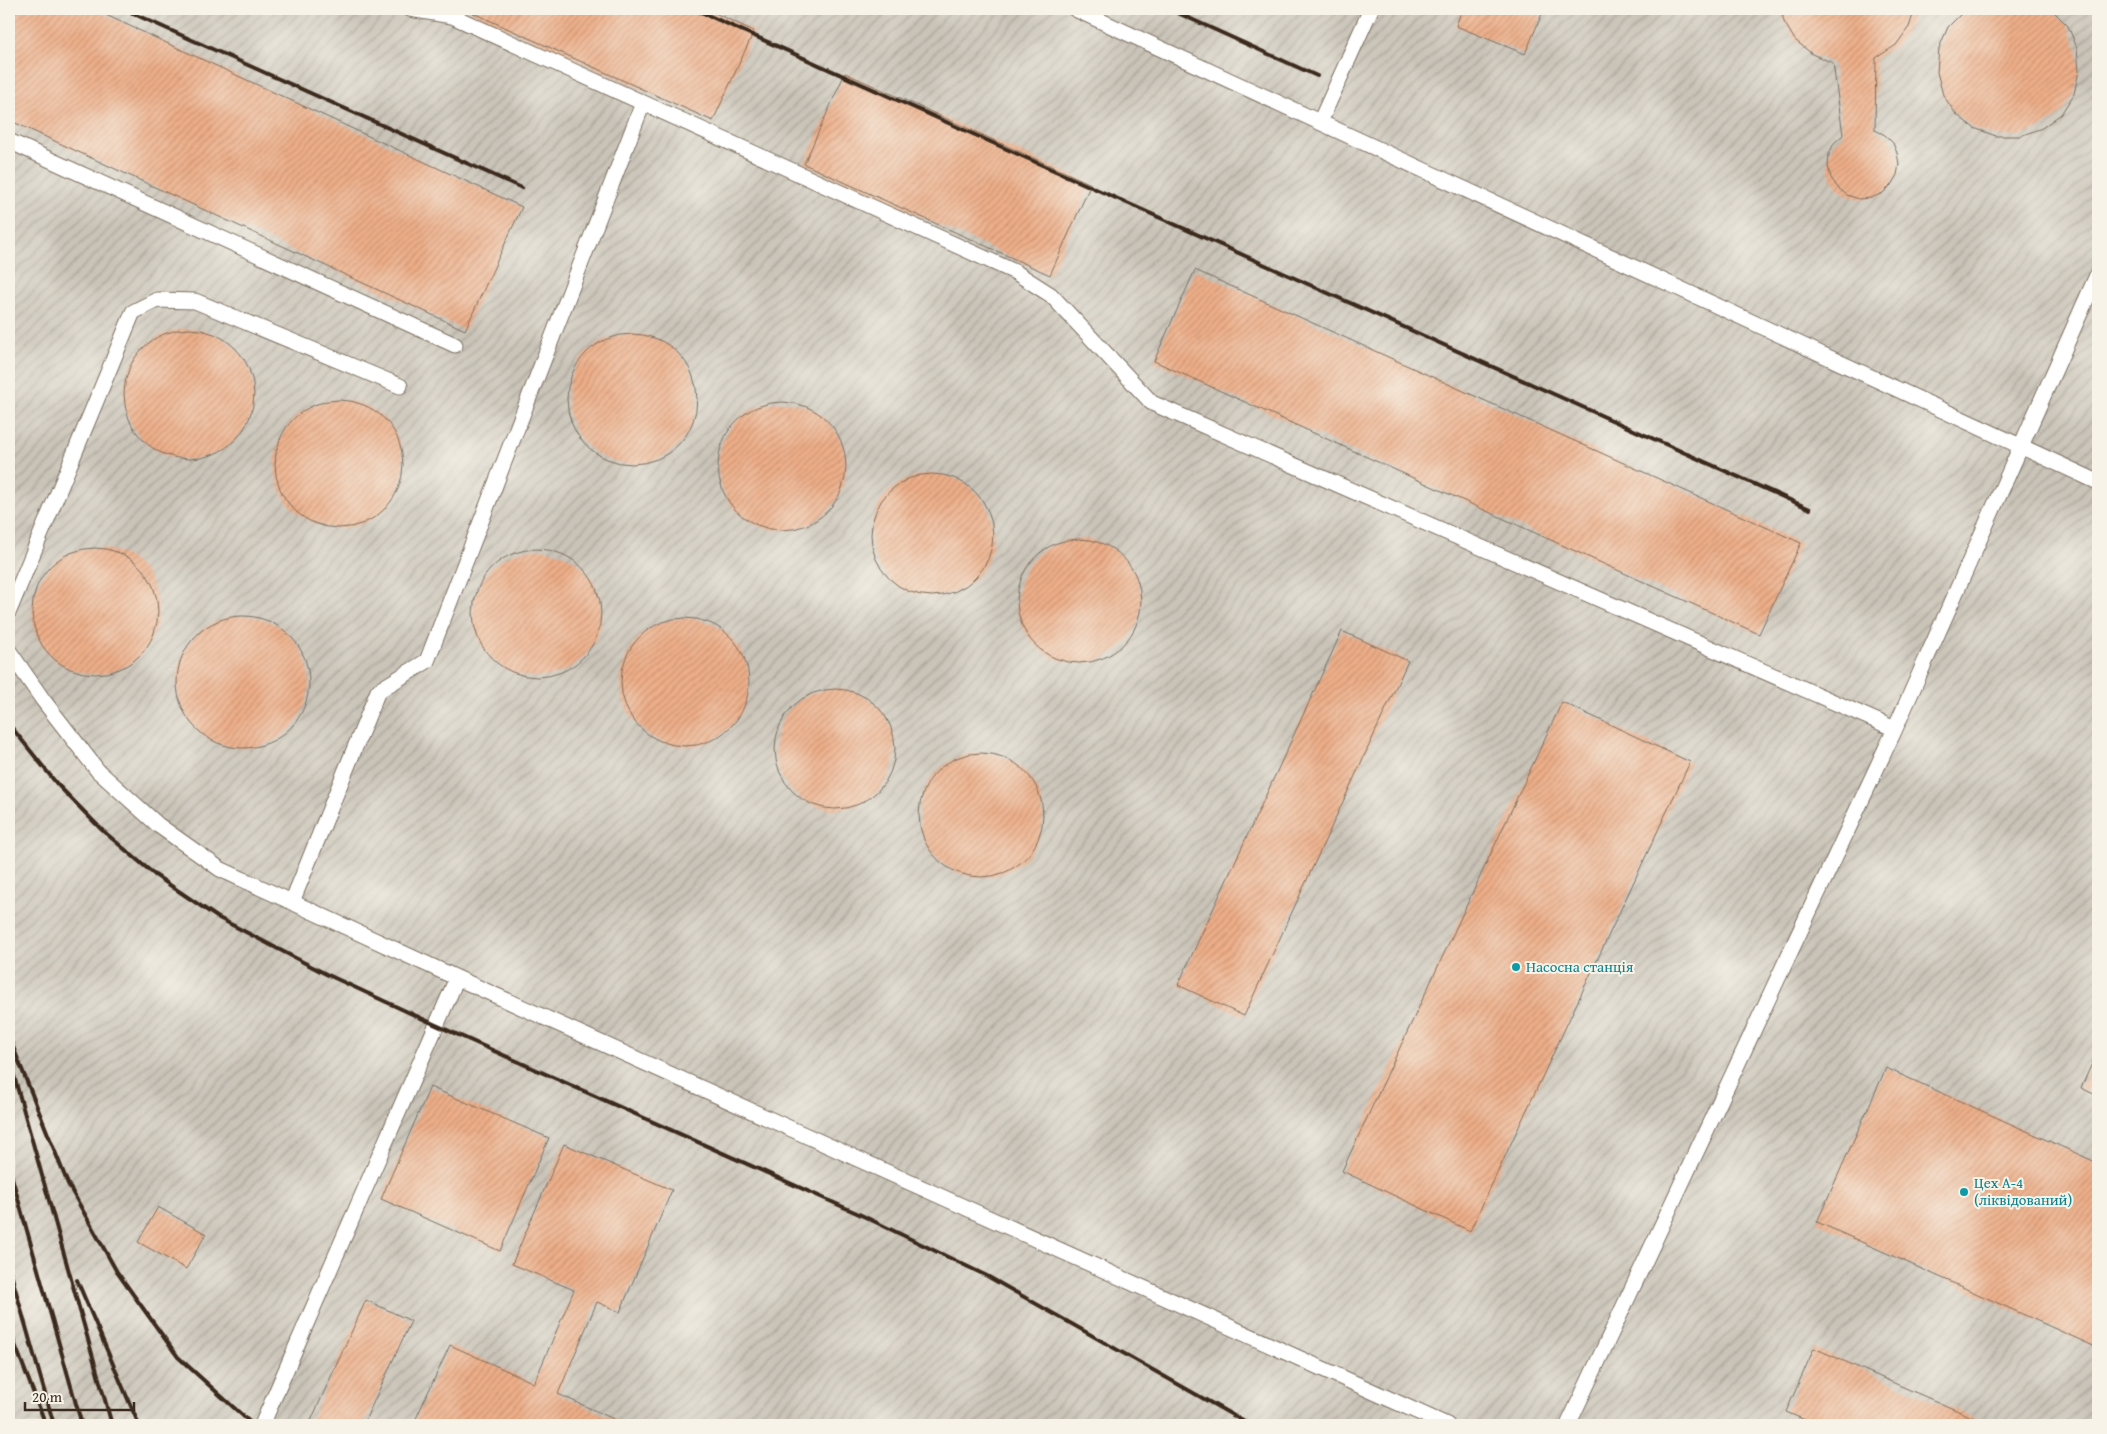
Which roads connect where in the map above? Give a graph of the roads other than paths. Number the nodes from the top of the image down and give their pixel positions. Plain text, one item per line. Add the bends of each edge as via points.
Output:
1 (410, 9) edge
2 (1075, 9) edge
3 (1371, 9) edge
4 (643, 103) junction
5 (1320, 122) junction
6 (9, 141) edge
7 (2098, 273) edge
8 (455, 345) dead end
9 (400, 386) dead end
10 (2022, 448) junction
11 (2098, 482) edge
12 (9, 611) edge
13 (9, 651) edge
14 (1895, 729) junction
15 (292, 902) junction
16 (457, 978) junction
17 (262, 1425) edge
18 (1447, 1425) edge
19 (1568, 1425) edge

1 - 4 lane via 452,16
2 - 5 lane
3 - 5 lane
4 - 14 lane via 1015,272 1051,295 1152,403
4 - 15 lane via 427,661 378,691
5 - 10 lane
6 - 8 lane
7 - 10 lane
9 - 12 lane via 195,301 157,300 133,312
10 - 11 lane
10 - 14 lane
13 - 15 lane via 98,771 158,825 220,869
14 - 19 lane
15 - 16 lane
16 - 17 lane
16 - 18 lane

